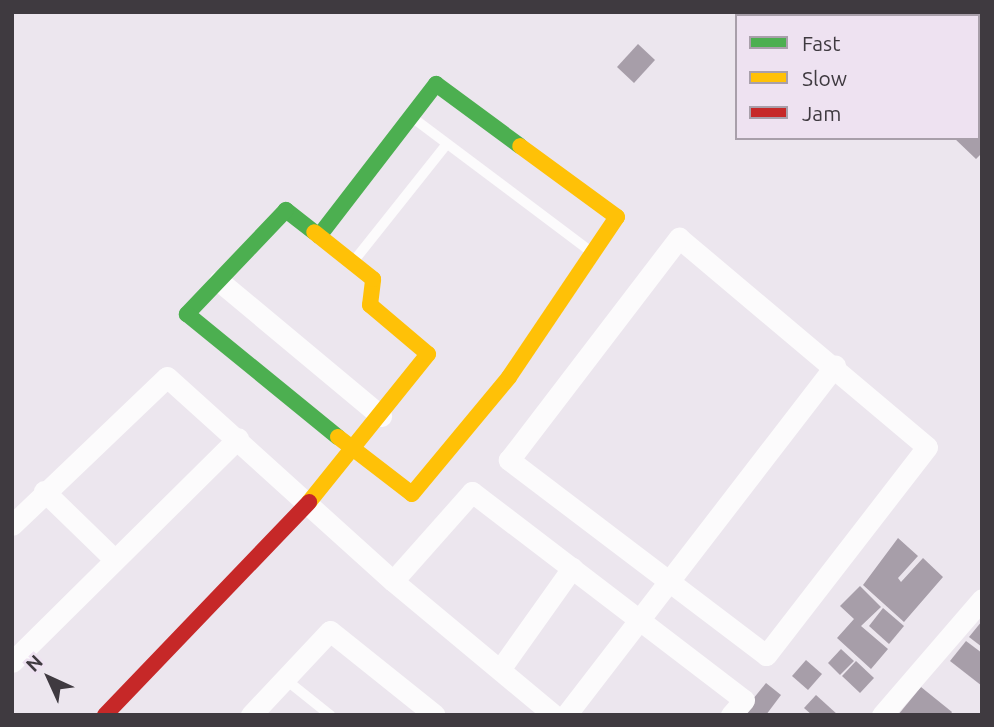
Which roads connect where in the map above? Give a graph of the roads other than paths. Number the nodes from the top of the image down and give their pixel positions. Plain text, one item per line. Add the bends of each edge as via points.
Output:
1 (410, 115) junction
2 (446, 145) junction
3 (319, 236) junction
4 (595, 255) junction
5 (353, 262) junction
6 (219, 281) junction
7 (835, 366) junction
8 (382, 416) junction
9 (238, 438) junction
10 (353, 450) junction
11 (44, 491) junction
12 (309, 502) junction
13 (12, 525) edge
14 (114, 559) junction
15 (572, 568) junction
16 (670, 578) junction
17 (393, 581) junction
18 (982, 599) edge
19 (638, 618) junction
20 (12, 662) edge
21 (501, 668) junction
22 (285, 679) junction
23 (105, 715) edge
24 (251, 715) edge
25 (330, 715) edge
26 (435, 715) edge
27 (554, 715) edge
28 (566, 715) edge
29 (731, 715) edge
30 (882, 715) edge

1 - 2 lane
1 - 3 street
1 - 4 street via 436,83 617,218
2 - 4 lane
2 - 5 lane
3 - 5 street
3 - 6 street via 286,210
4 - 10 street via 509,377 412,494
5 - 8 street via 373,279 370,305 428,354
6 - 8 street
6 - 10 street via 187,314
7 - 16 street
7 - 16 street via 927,447 766,655
7 - 16 street via 679,238 509,460
8 - 10 street
9 - 11 street via 167,377
9 - 12 street
9 - 14 street
10 - 12 street
11 - 13 street
11 - 14 street
12 - 17 street
12 - 23 street
14 - 20 street
15 - 17 street via 472,492
15 - 19 street
15 - 21 street
16 - 19 street
17 - 21 street
18 - 30 street
19 - 28 street
19 - 29 street via 744,700
21 - 27 street
22 - 24 street
22 - 25 lane
22 - 26 street via 330,631

